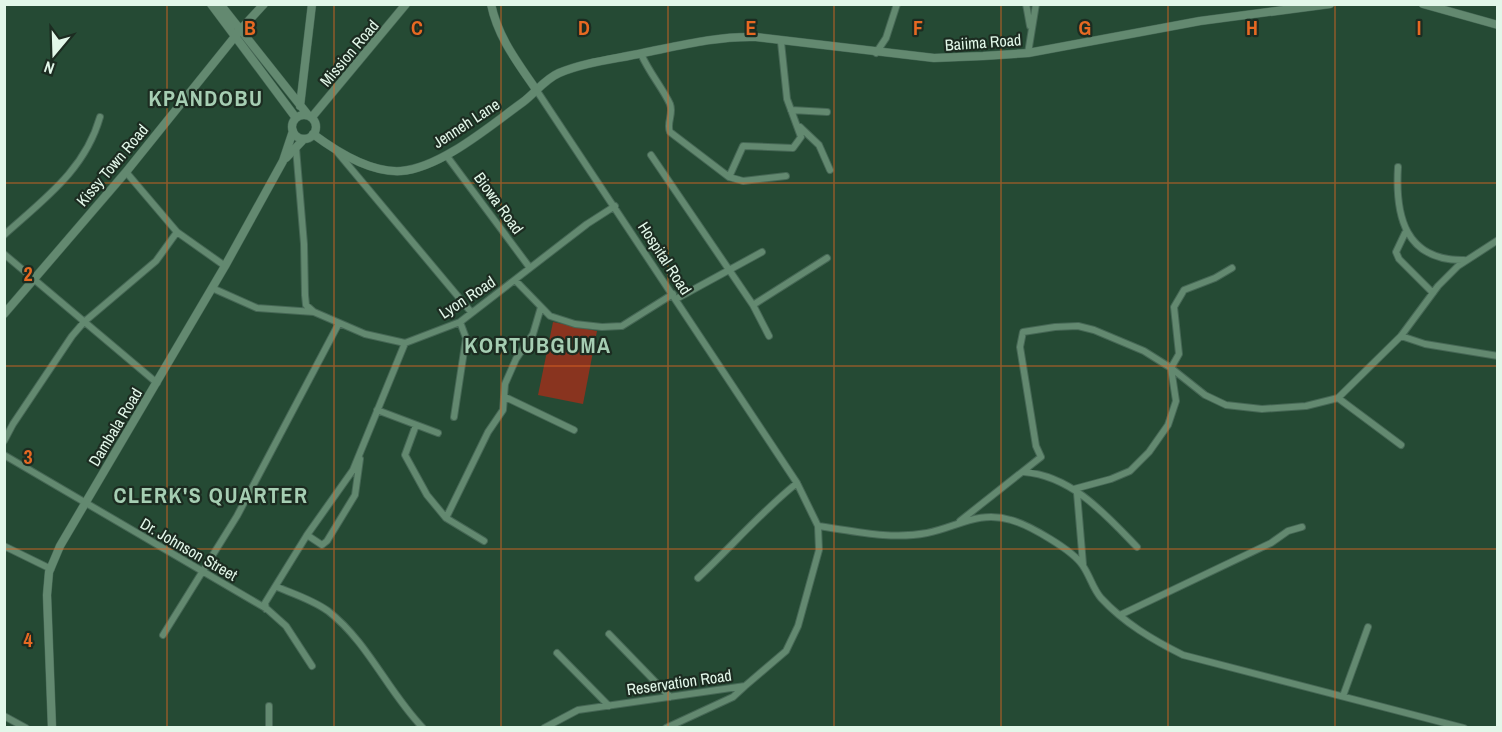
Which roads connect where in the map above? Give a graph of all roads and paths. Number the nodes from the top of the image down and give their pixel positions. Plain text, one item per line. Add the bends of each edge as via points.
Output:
1 (211, 4) edge
2 (220, 4) edge
3 (264, 4) edge
4 (312, 4) edge
5 (406, 4) edge
6 (490, 4) edge
7 (897, 4) edge
8 (1026, 4) edge
9 (1036, 4) edge
10 (1330, 4) edge
11 (1423, 4) edge
12 (1497, 25) edge
13 (1030, 29) junction
14 (238, 32) junction
15 (781, 42) junction
16 (1028, 52) junction
17 (876, 53) junction
18 (641, 54) junction
19 (301, 82) junction
20 (537, 91) junction
21 (294, 99) junction
22 (300, 106) junction
23 (790, 110) junction
24 (827, 112) dead end
25 (294, 114) junction
26 (310, 116) junction
27 (100, 117) dead end
28 (799, 127) junction
29 (293, 131) junction
30 (314, 134) junction
31 (304, 139) junction
32 (296, 148) junction
33 (337, 153) junction
34 (446, 155) junction
35 (651, 155) dead end
36 (283, 161) junction
37 (1398, 167) dead end
38 (830, 170) dead end
39 (126, 171) junction
40 (786, 176) dead end
41 (729, 177) junction
42 (615, 206) junction
43 (177, 232) junction
44 (1405, 232) junction
45 (4, 235) edge
46 (1497, 240) edge
47 (762, 252) dead end
48 (4, 254) edge
49 (827, 258) dead end
50 (1465, 260) junction
51 (225, 266) junction
52 (1232, 267) dead end
53 (530, 268) junction
54 (729, 270) junction
55 (34, 279) junction
56 (515, 280) junction
57 (212, 288) junction
58 (1433, 293) junction
59 (304, 295) junction
60 (675, 296) junction
61 (753, 305) junction
62 (542, 308) junction
63 (294, 309) junction
64 (314, 312) junction
65 (471, 312) junction
66 (4, 314) edge
67 (84, 322) junction
68 (460, 322) junction
69 (339, 323) junction
70 (769, 336) dead end
71 (1401, 336) junction
72 (405, 343) junction
73 (1497, 356) edge
74 (1171, 368) junction
75 (157, 383) junction
76 (505, 397) junction
77 (1338, 398) junction
78 (377, 410) junction
79 (454, 417) dead end
80 (416, 425) junction
81 (574, 430) dead end
82 (438, 433) dead end
83 (4, 441) edge
84 (1401, 446) dead end
85 (361, 450) junction
86 (4, 455) edge
87 (1023, 472) junction
88 (797, 483) junction
89 (1076, 491) junction
90 (85, 504) junction
91 (446, 518) junction
92 (960, 522) junction
93 (818, 526) junction
94 (1302, 527) dead end
95 (307, 535) junction
96 (483, 541) dead end
97 (4, 546) edge
98 (1137, 548) dead end
99 (1083, 564) junction
100 (51, 569) junction
101 (201, 572) junction
102 (698, 578) dead end
103 (278, 587) junction
104 (267, 609) junction
105 (1120, 615) junction
106 (1368, 627) dead end
107 (609, 634) dead end
108 (163, 636) dead end
109 (557, 653) dead end
110 (312, 666) dead end
111 (745, 686) junction
112 (1343, 696) junction
113 (670, 697) junction
114 (269, 706) dead end
115 (609, 706) junction
116 (4, 716) edge
117 (26, 728) edge
118 (52, 728) edge
119 (269, 728) edge
120 (423, 728) edge
121 (544, 728) edge
122 (666, 728) edge
123 (1464, 728) edge

1 - 14 street
2 - 14 street
3 - 14 street, Kissy Town Road
4 - 19 street
5 - 26 street, Mission Road
6 - 20 street, Hospital Road via 503,41
7 - 17 street via 886,38
8 - 13 street
9 - 13 street
10 - 16 street, Baiima Road via 1200,21
11 - 12 street
13 - 16 street
14 - 21 street
14 - 25 street
14 - 39 street, Kissy Town Road
15 - 17 street, Baiima Road
15 - 18 street, Baiima Road via 727,36
15 - 23 street
16 - 17 street, Baiima Road via 934,58
18 - 20 street, Baiima Road via 559,73
18 - 41 street via 670,104 670,132
19 - 21 street
19 - 22 street
20 - 34 street, Jenneh Lane
20 - 42 street, Hospital Road
21 - 22 street
21 - 25 street
22 - 26 street
23 - 24 street
23 - 28 street
25 - 26 street
25 - 29 street
26 - 30 street via 316,127
27 - 45 street via 81,162
28 - 38 street via 819,145
28 - 41 street via 801,136 793,148 743,146
29 - 31 street
29 - 36 street, Dambala Road
30 - 31 street
30 - 33 street
31 - 32 street, Dambala Road
32 - 36 street, Dambala Road
32 - 59 street
33 - 34 street, Jenneh Lane via 398,171
33 - 65 street
34 - 53 street, Biowa Road
35 - 54 street
36 - 51 street, Dambala Road
37 - 44 street via 1396,194
39 - 43 street
39 - 55 street, Kissy Town Road
40 - 41 street via 743,181
42 - 53 street, Lyon Road
42 - 60 street, Hospital Road
43 - 51 street
43 - 67 street via 156,261
44 - 50 street via 1426,252
44 - 58 street via 1397,245 1399,259
46 - 50 street
47 - 54 street
48 - 55 street
49 - 61 street
50 - 58 street
51 - 57 street, Dambala Road
52 - 74 street via 1215,279 1181,292 1174,307 1179,354
53 - 56 street, Lyon Road
54 - 60 street
54 - 61 street
55 - 66 street, Kissy Town Road
55 - 67 street
56 - 62 street
56 - 65 street, Lyon Road
57 - 63 street via 257,308
57 - 75 street, Dambala Road
58 - 71 street
59 - 63 street
59 - 64 street via 306,305
60 - 62 street via 622,326 575,324 550,316
60 - 88 street, Hospital Road
61 - 70 street
62 - 76 street via 533,334 505,384
63 - 64 street
64 - 69 street
65 - 68 street, Lyon Road
67 - 75 street
67 - 83 street
68 - 72 street, Lyon Road
68 - 79 street via 466,338
69 - 72 street
69 - 101 street via 237,516
71 - 73 street
71 - 77 street
72 - 78 street
74 - 77 street via 1205,395 1226,405 1283,410
74 - 87 street via 1144,351 1078,326 1023,332 1020,347 1041,457
74 - 89 street via 1176,401 1168,425 1149,452 1130,471
75 - 90 street, Dambala Road
76 - 81 street
76 - 91 street via 503,410
77 - 84 street
78 - 80 street
78 - 85 street
80 - 82 street
80 - 91 street via 405,455 427,495
85 - 95 street via 353,470
85 - 95 street via 355,495 341,519 322,545
86 - 90 street, Dr. Johnson Street
87 - 89 street via 1057,478
87 - 92 street
88 - 93 street, Hospital Road
88 - 102 street via 770,504
89 - 98 street
89 - 99 street
90 - 100 street, Dambala Road via 66,531
90 - 101 street, Dr. Johnson Street
91 - 96 street
92 - 93 street via 927,533 886,536
92 - 99 street via 989,515 1012,520
93 - 111 street, Reservation Road via 819,550 798,626 786,651
94 - 105 street
95 - 103 street
97 - 100 street
99 - 105 street via 1100,596
100 - 118 street, Dambala Road via 46,595
101 - 104 street, Dr. Johnson Street
101 - 108 street
103 - 104 street via 265,603
103 - 120 street via 311,601 341,624
104 - 110 street, Dr. Johnson Street via 286,626
105 - 112 street via 1150,639 1183,655
106 - 112 street
107 - 113 street
109 - 115 street
111 - 113 street, Reservation Road
111 - 122 street via 733,696
112 - 123 street
113 - 115 street, Reservation Road
114 - 119 street
115 - 121 street, Reservation Road via 578,710
116 - 117 street

